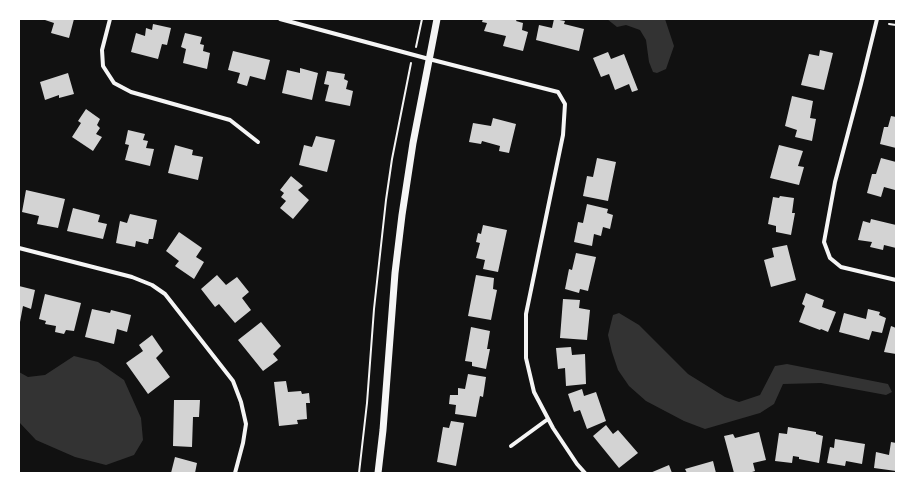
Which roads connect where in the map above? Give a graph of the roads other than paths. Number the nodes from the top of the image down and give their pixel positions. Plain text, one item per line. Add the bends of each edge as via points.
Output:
1 (110, 19) edge
2 (280, 19) edge
3 (437, 19) edge
4 (877, 19) edge
5 (429, 59) junction
6 (258, 142) dead end
7 (19, 248) edge
8 (896, 280) edge
9 (548, 419) junction
10 (511, 446) dead end
11 (235, 473) edge
12 (378, 473) edge
13 (585, 473) edge

1 - 6 street via 102,50 103,66 114,83 131,92 230,120
2 - 5 street
3 - 5 street
4 - 8 street via 835,182 824,242 830,258 841,267
5 - 9 street via 558,92 566,104 526,314 526,358 534,392
5 - 12 street via 411,150 399,237
7 - 11 street via 132,276 165,294 234,381 242,402 246,424
9 - 10 street
9 - 13 street

